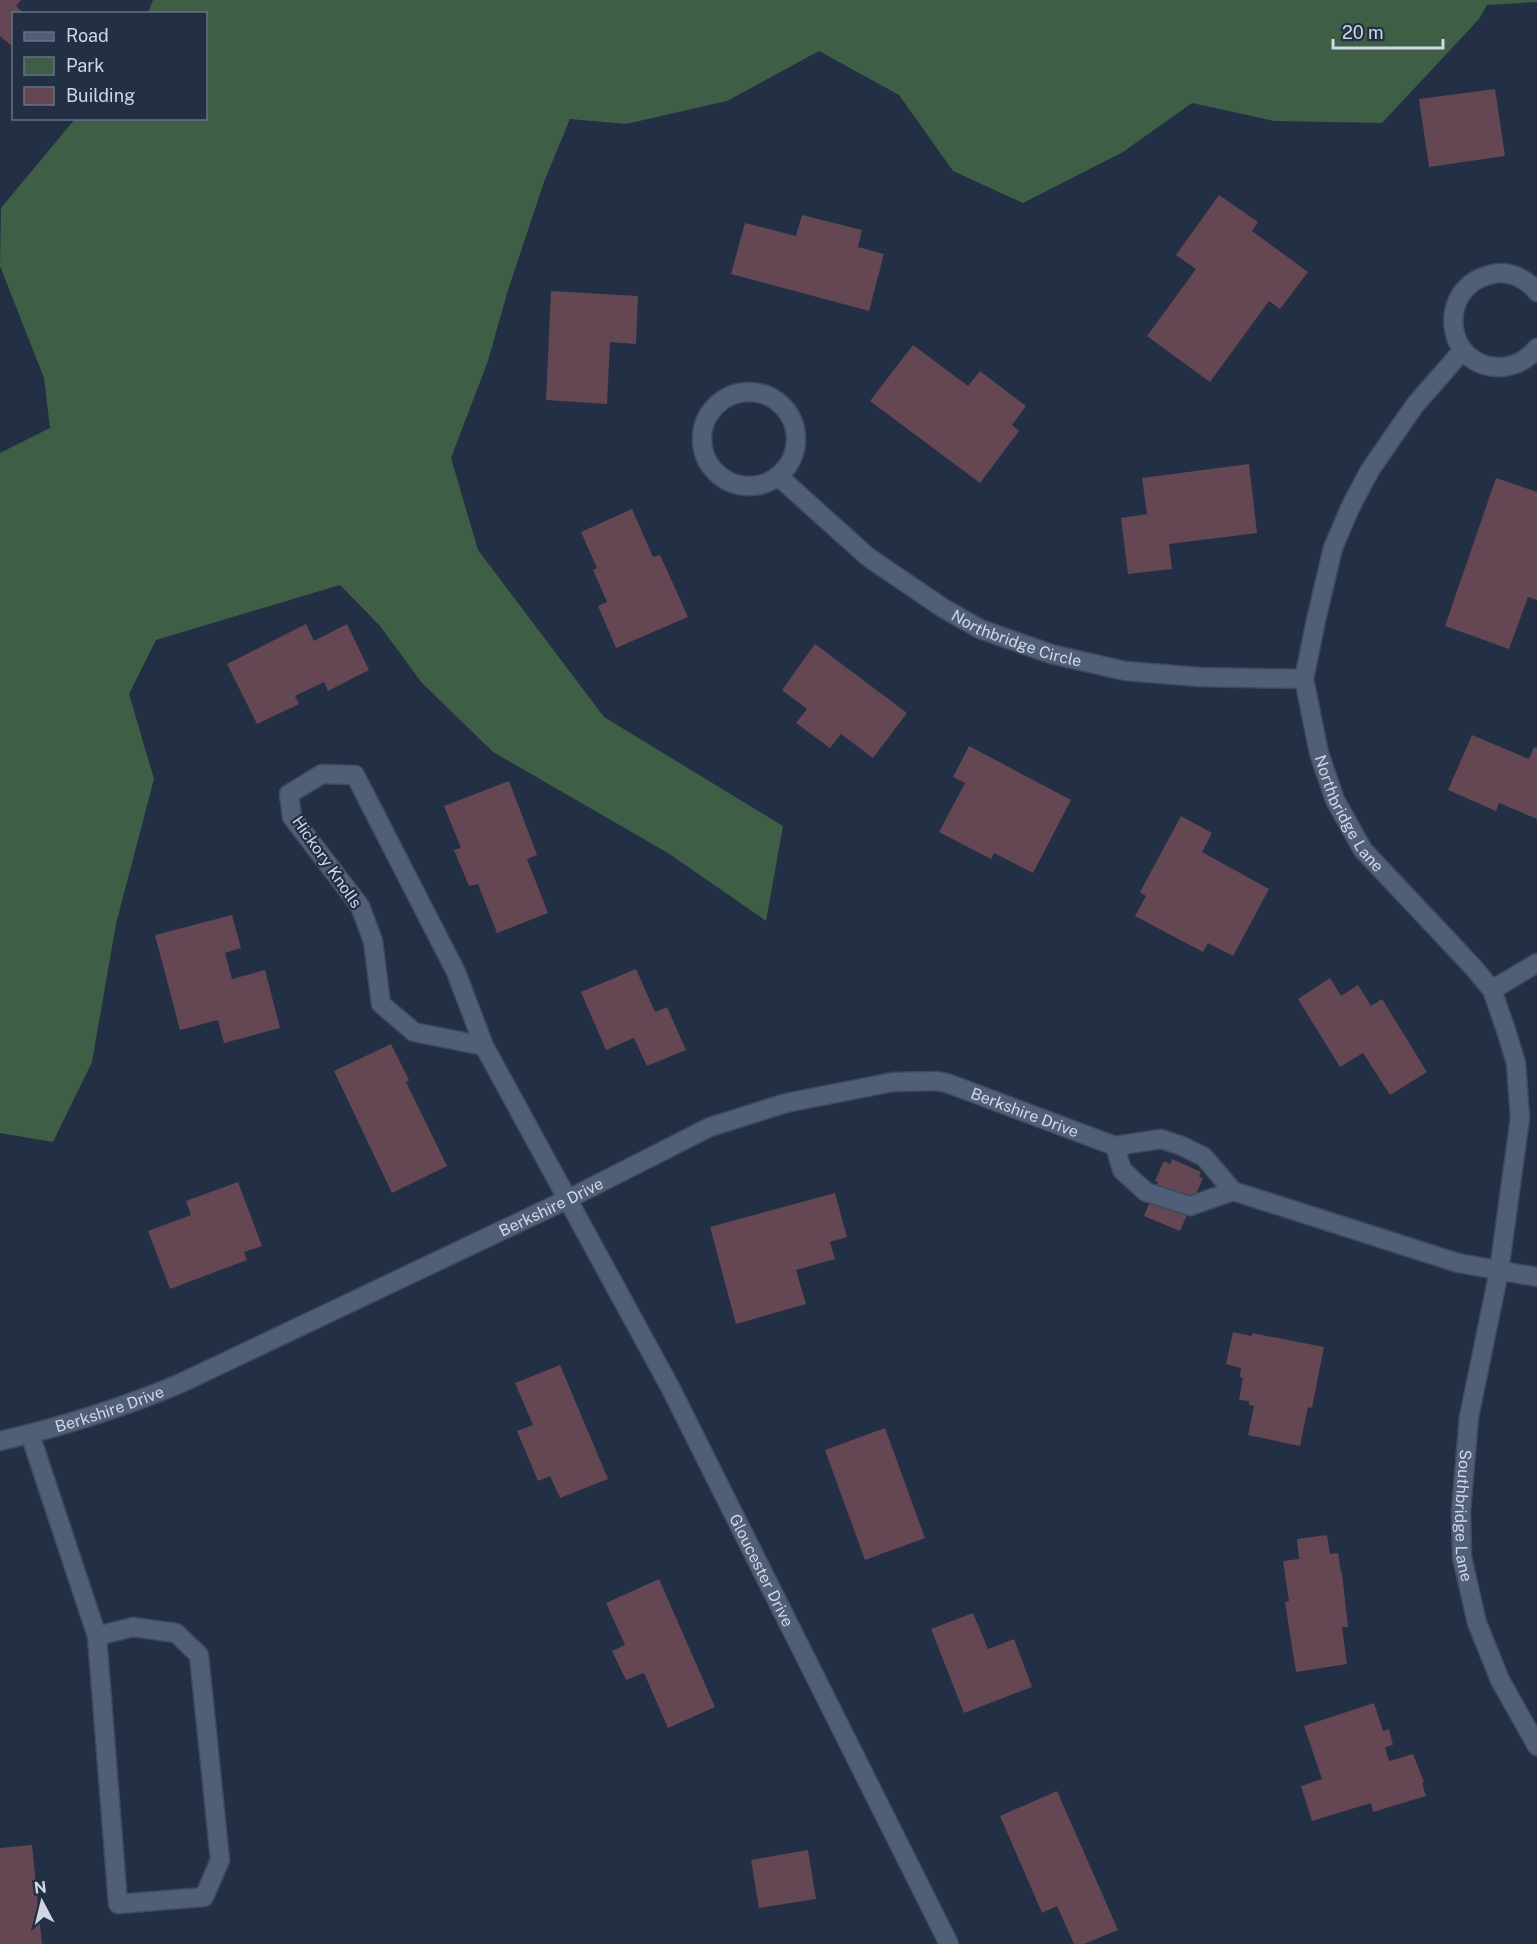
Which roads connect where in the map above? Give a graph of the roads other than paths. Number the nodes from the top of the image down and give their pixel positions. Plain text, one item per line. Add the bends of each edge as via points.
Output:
1 (1537, 292) edge
2 (1537, 348) edge
3 (1463, 350) junction
4 (778, 476) junction
5 (1304, 679) junction
6 (1537, 963) edge
7 (1492, 990) junction
8 (484, 1046) junction
9 (1115, 1146) junction
10 (1233, 1191) junction
11 (568, 1199) junction
12 (1499, 1271) junction
13 (1537, 1277) edge
14 (30, 1434) junction
15 (0, 1441) edge
16 (97, 1636) junction
17 (1537, 1746) edge
18 (949, 1944) edge

1 - 3 street via 1520,278 1503,273 1472,282 1456,302 1453,318 1455,335
2 - 3 street via 1521,362 1498,367 1475,360
3 - 5 street, Northbridge Lane via 1415,405 1370,470 1350,508 1333,548
4 - 4 street via 788,466 797,441 795,427 782,404 758,392 744,391 719,402 710,411 701,432 709,464 725,480 736,484 758,485
4 - 5 street, Northbridge Circle via 868,557 981,630 1051,654 1125,671
5 - 7 street, Northbridge Lane via 1319,753 1335,800 1364,850
6 - 7 street
7 - 12 street, Northbridge Lane via 1516,1063 1520,1118
8 - 8 street, Hickory Knolls via 456,972 355,775 322,774 289,794 292,817 360,906 373,941 381,1004 414,1032
8 - 11 street, Hickory Knolls
9 - 10 street, Berkshire Drive via 1161,1139 1182,1146 1204,1157
9 - 10 street via 1122,1170 1146,1192 1190,1206
9 - 11 street, Berkshire Drive via 947,1083 893,1082 786,1103 710,1127
10 - 12 street, Berkshire Drive via 1458,1263
11 - 14 street, Berkshire Drive via 179,1384
11 - 18 street, Gloucester Drive via 670,1387
12 - 13 street, Berkshire Drive
12 - 17 street, Southbridge Lane via 1469,1417 1461,1511 1462,1557 1477,1623 1500,1680
14 - 15 street, Berkshire Drive
14 - 16 street
16 - 16 street via 133,1627 176,1634 200,1655 220,1860 204,1897 118,1904

